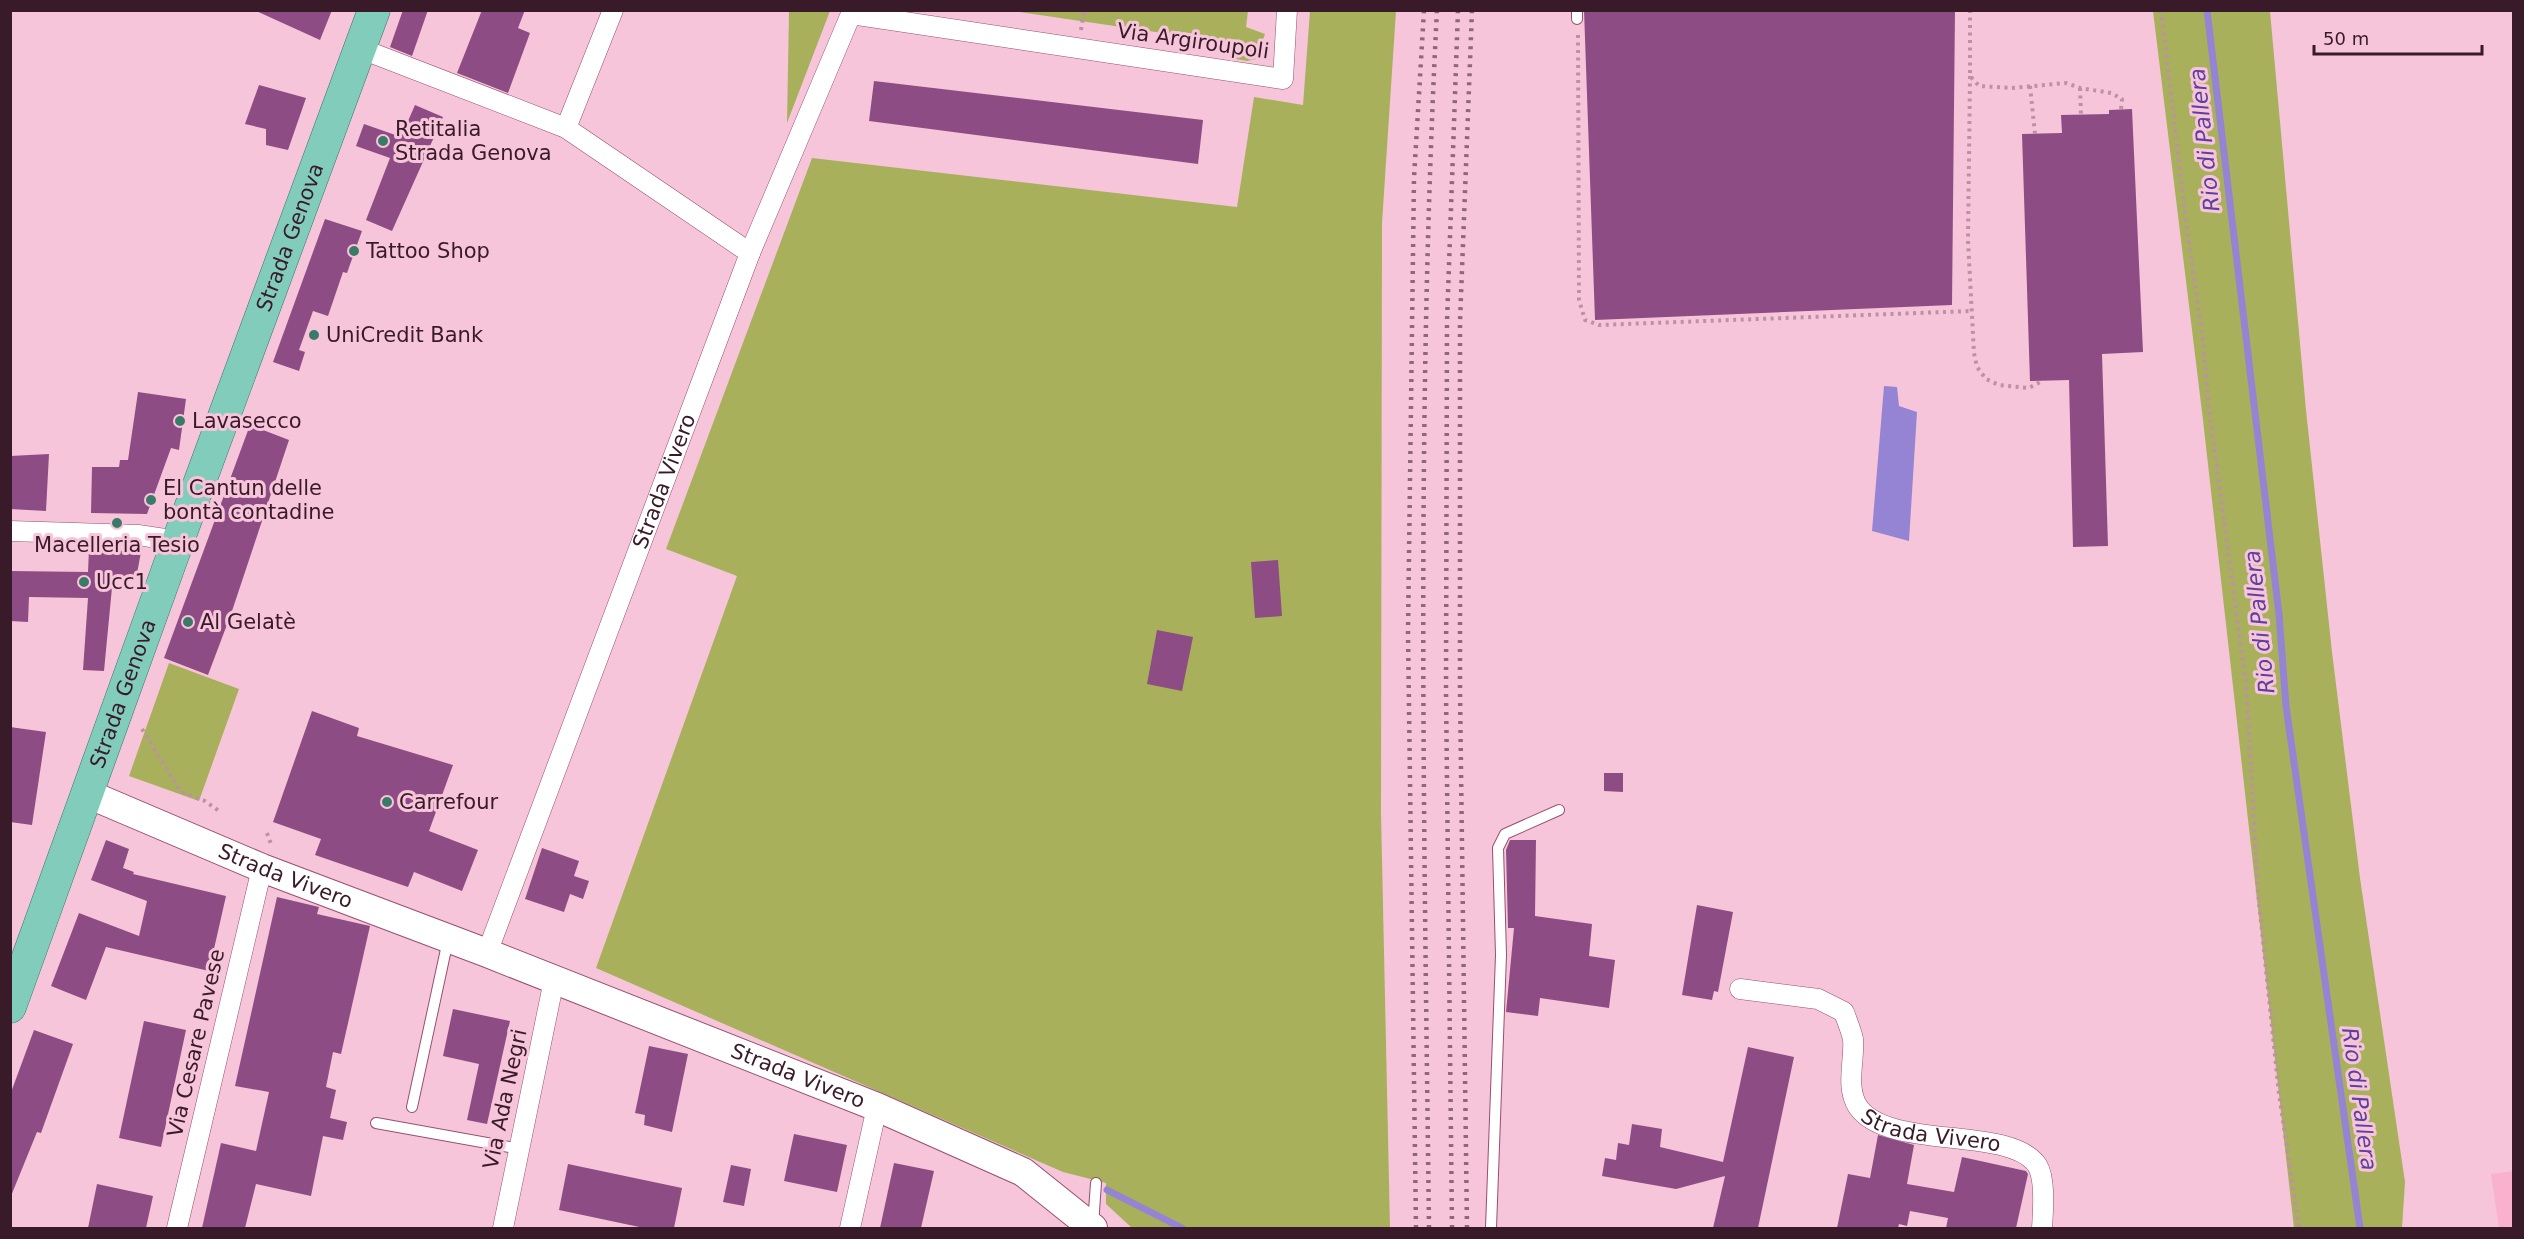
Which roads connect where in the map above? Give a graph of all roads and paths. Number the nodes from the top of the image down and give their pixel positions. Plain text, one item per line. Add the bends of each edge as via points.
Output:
1 (374, 10) edge
2 (613, 10) edge
3 (1287, 10) edge
4 (1970, 10) edge
5 (2161, 10) edge
6 (851, 14) joint
7 (1577, 15) edge
8 (359, 48) junction
9 (1970, 76) junction
10 (2030, 86) junction
11 (2080, 88) junction
12 (2121, 109) dead end
13 (2081, 115) dead end
14 (566, 128) junction
15 (2035, 134) dead end
16 (750, 253) junction
17 (1971, 311) junction
18 (2042, 381) dead end
19 (10, 531) edge
20 (178, 541) junction
21 (142, 729) dead end
22 (88, 794) junction
23 (1559, 810) dead end
24 (219, 812) dead end
25 (262, 868) junction
26 (448, 940) junction
27 (487, 953) junction
28 (554, 980) junction
29 (1740, 989) dead end
30 (10, 1007) edge
31 (412, 1107) dead end
32 (877, 1107) junction
33 (376, 1123) dead end
34 (520, 1149) junction
35 (1096, 1183) dead end
36 (177, 1228) edge
37 (502, 1228) edge
38 (850, 1228) edge
39 (1093, 1228) edge
40 (1491, 1228) edge
41 (2042, 1228) edge
42 (2299, 1228) edge

1 - 8 main road, Strada Genova
2 - 14 street
3 - 6 street, Via Argiroupoli via 1283,79
4 - 9 path
5 - 42 path via 2246,684 2258,893 2279,1094
6 - 16 street, Strada Vivero
7 - 17 path via 1579,300 1586,320 1599,325
8 - 14 street
8 - 20 main road, Strada Genova
9 - 10 path via 1979,86
9 - 17 path
10 - 11 path via 2066,82
10 - 15 path
11 - 12 path via 2111,93 2122,99
11 - 13 path
14 - 16 street
16 - 27 street, Strada Vivero
17 - 18 path via 1977,367 1986,379 1999,385 2030,388
19 - 20 street via 138,535
20 - 22 main road, Strada Genova
21 - 24 path via 181,792 205,801
22 - 25 street, Strada Vivero
22 - 30 main road, Strada Genova
23 - 40 lane via 1505,834 1498,848 1501,955
25 - 26 street, Strada Vivero
25 - 36 street, Via Cesare Pavese
26 - 27 street, Strada Vivero
26 - 31 lane
27 - 28 street, Strada Vivero
28 - 32 street, Strada Vivero
28 - 34 street, Via Ada Negri
29 - 41 street, Strada Vivero via 1818,999 1844,1012 1853,1038 1851,1081 1858,1106 1880,1126 2016,1149 2037,1166 2044,1197
32 - 38 street
32 - 39 street, Strada Vivero via 1023,1172
33 - 34 lane
34 - 37 street, Via Ada Negri
35 - 39 lane

